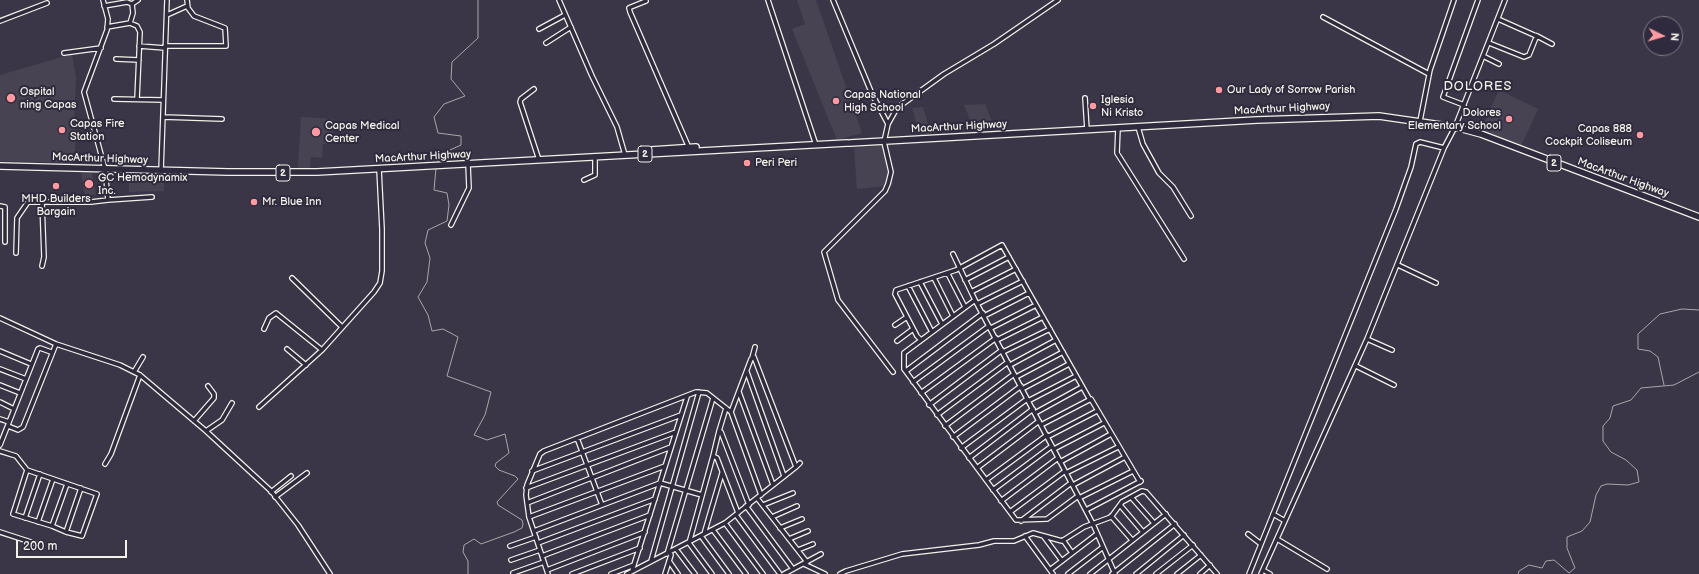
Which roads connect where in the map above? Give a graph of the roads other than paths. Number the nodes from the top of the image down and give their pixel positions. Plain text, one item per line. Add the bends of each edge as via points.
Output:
1 (103, 0) edge
2 (138, 0) edge
3 (167, 0) edge
4 (187, 0) edge
5 (559, 0) edge
6 (768, 0) edge
7 (833, 0) edge
8 (1058, 0) edge
9 (1454, 0) edge
10 (1478, 0) edge
11 (1505, 0) edge
12 (646, 2) dead end
13 (47, 3) dead end
14 (132, 4) junction
15 (104, 6) junction
16 (187, 6) junction
17 (167, 15) junction
18 (565, 15) junction
19 (1323, 17) dead end
20 (1498, 19) junction
21 (0, 21) edge
22 (130, 23) junction
23 (108, 27) junction
24 (571, 27) junction
25 (539, 29) dead end
26 (1537, 36) junction
27 (546, 43) dead end
28 (1488, 43) junction
29 (1552, 44) dead end
30 (139, 46) junction
31 (165, 47) junction
32 (101, 48) junction
33 (64, 53) dead end
34 (1483, 56) junction
35 (116, 58) dead end
36 (139, 60) junction
37 (1498, 64) dead end
38 (1429, 74) junction
39 (534, 89) dead end
40 (114, 98) dead end
41 (1085, 98) dead end
42 (137, 100) junction
43 (163, 100) junction
44 (1464, 105) junction
45 (163, 118) junction
46 (222, 119) dead end
47 (1420, 121) junction
48 (888, 124) junction
49 (1138, 127) junction
50 (1455, 127) junction
51 (1118, 128) junction
52 (1087, 130) junction
53 (884, 142) junction
54 (816, 145) junction
55 (689, 148) junction
56 (1444, 148) junction
57 (718, 150) junction
58 (625, 155) junction
59 (640, 155) junction
60 (595, 157) junction
61 (539, 160) junction
62 (468, 164) junction
63 (0, 166) edge
64 (105, 169) junction
65 (379, 169) junction
66 (161, 171) junction
67 (584, 180) dead end
68 (152, 197) dead end
69 (108, 200) junction
70 (42, 202) junction
71 (0, 206) edge
72 (1190, 216) dead end
73 (1699, 217) edge
74 (451, 225) dead end
75 (5, 242) dead end
76 (16, 253) dead end
77 (953, 254) dead end
78 (1009, 257) junction
79 (1184, 259) dead end
80 (1398, 265) junction
81 (42, 266) dead end
82 (960, 268) junction
83 (1016, 269) junction
84 (948, 274) junction
85 (292, 278) dead end
86 (934, 278) junction
87 (966, 280) junction
88 (1023, 281) junction
89 (920, 282) junction
90 (1436, 282) dead end
91 (908, 286) junction
92 (971, 292) junction
93 (1029, 293) junction
94 (975, 300) junction
95 (977, 304) junction
96 (1036, 305) junction
97 (965, 307) junction
98 (983, 315) junction
99 (953, 316) junction
100 (907, 317) junction
101 (1043, 317) junction
102 (0, 318) edge
103 (942, 324) junction
104 (895, 325) dead end
105 (342, 327) junction
106 (990, 327) junction
107 (913, 328) junction
108 (264, 329) dead end
109 (1050, 329) junction
110 (932, 332) junction
111 (996, 339) junction
112 (1368, 339) junction
113 (921, 340) junction
114 (1056, 340) junction
115 (897, 341) dead end
116 (56, 344) junction
117 (755, 347) dead end
118 (287, 349) dead end
119 (0, 350) edge
120 (322, 350) junction
121 (1392, 350) dead end
122 (1002, 351) junction
123 (51, 352) junction
124 (1063, 352) junction
125 (143, 357) dead end
126 (752, 358) junction
127 (1009, 363) junction
128 (31, 364) junction
129 (1069, 364) junction
130 (306, 365) junction
131 (1356, 366) junction
132 (0, 368) edge
133 (906, 371) junction
134 (134, 372) junction
135 (746, 372) junction
136 (893, 372) dead end
137 (140, 375) junction
138 (1015, 375) junction
139 (1076, 376) junction
140 (26, 379) junction
141 (913, 382) junction
142 (0, 385) edge
143 (1394, 385) dead end
144 (208, 386) dead end
145 (1082, 387) junction
146 (1022, 388) junction
147 (699, 392) junction
148 (739, 392) junction
149 (20, 393) junction
150 (921, 393) junction
151 (687, 397) junction
152 (713, 398) junction
153 (1028, 400) junction
154 (1090, 400) junction
155 (0, 402) edge
156 (232, 403) dead end
157 (929, 405) junction
158 (259, 407) dead end
159 (726, 408) junction
160 (14, 409) junction
161 (1033, 409) junction
162 (1097, 411) junction
163 (731, 412) junction
164 (1035, 413) junction
165 (681, 415) junction
166 (937, 415) junction
167 (0, 419) edge
168 (194, 421) junction
169 (1040, 423) junction
170 (1104, 423) junction
171 (8, 424) junction
172 (945, 426) junction
173 (206, 431) junction
174 (719, 431) junction
175 (676, 432) junction
176 (1111, 434) junction
177 (2, 436) edge
178 (1047, 436) junction
179 (953, 437) junction
180 (577, 438) junction
181 (0, 445) edge
182 (671, 447) junction
183 (1118, 447) junction
184 (961, 448) junction
185 (1053, 448) junction
186 (0, 451) edge
187 (582, 452) junction
188 (713, 456) junction
189 (1125, 457) junction
190 (968, 458) junction
191 (1059, 460) junction
192 (800, 463) dead end
193 (105, 464) dead end
194 (587, 465) junction
195 (665, 466) junction
196 (796, 468) junction
197 (977, 468) junction
198 (27, 470) junction
199 (532, 471) junction
200 (1133, 471) junction
201 (722, 472) junction
202 (1066, 472) junction
203 (40, 474) junction
204 (307, 474) dead end
205 (291, 476) dead end
206 (784, 476) junction
207 (592, 478) junction
208 (53, 479) junction
209 (986, 480) junction
210 (660, 483) junction
211 (67, 484) junction
212 (1072, 484) junction
213 (773, 485) junction
214 (672, 487) junction
215 (81, 488) junction
216 (526, 488) junction
217 (686, 490) junction
218 (993, 490) junction
219 (597, 491) junction
220 (271, 492) junction
221 (793, 493) dead end
222 (702, 495) junction
223 (761, 495) junction
224 (276, 497) junction
225 (1079, 497) junction
226 (1132, 497) junction
227 (758, 498) junction
228 (655, 499) junction
229 (1001, 501) junction
230 (527, 503) junction
231 (602, 504) junction
232 (763, 505) junction
233 (1120, 505) junction
234 (748, 506) junction
235 (797, 506) dead end
236 (1086, 510) junction
237 (1010, 512) junction
238 (737, 514) junction
239 (1166, 514) junction
240 (1273, 514) junction
241 (650, 515) junction
242 (1111, 516) junction
243 (529, 517) junction
244 (772, 517) junction
245 (25, 518) junction
246 (802, 519) dead end
247 (1022, 521) junction
248 (1285, 521) junction
249 (38, 522) junction
250 (724, 523) junction
251 (1154, 523) junction
252 (1093, 524) junction
253 (1175, 524) junction
254 (52, 526) junction
255 (780, 528) junction
256 (713, 530) junction
257 (534, 531) junction
258 (808, 531) dead end
259 (0, 532) edge
260 (66, 532) junction
261 (645, 532) junction
262 (1143, 532) junction
263 (1097, 534) junction
264 (1248, 534) dead end
265 (702, 535) junction
266 (1184, 535) junction
267 (1024, 536) junction
268 (1043, 536) junction
269 (536, 537) junction
270 (789, 539) junction
271 (1277, 539) junction
272 (1063, 540) junction
273 (1132, 540) junction
274 (688, 542) junction
275 (36, 544) dead end
276 (538, 544) junction
277 (813, 544) dead end
278 (1261, 544) junction
279 (1193, 545) junction
280 (510, 546) dead end
281 (1103, 547) junction
282 (640, 548) junction
283 (676, 549) junction
284 (540, 550) junction
285 (798, 550) junction
286 (668, 553) junction
287 (1072, 553) junction
288 (821, 554) dead end
289 (1201, 555) junction
290 (542, 556) junction
291 (511, 560) dead end
292 (1108, 560) junction
293 (651, 561) junction
294 (669, 561) junction
295 (1062, 561) junction
296 (544, 562) junction
297 (805, 563) junction
298 (634, 565) junction
299 (1210, 565) junction
300 (793, 569) junction
301 (1326, 569) dead end
302 (1050, 570) junction
303 (632, 571) junction
304 (547, 572) edge
305 (1262, 572) edge
306 (513, 573) edge
307 (1113, 573) edge
308 (330, 574) edge
309 (572, 574) edge
310 (611, 574) edge
311 (627, 574) edge
312 (665, 574) edge
313 (678, 574) edge
314 (695, 574) edge
315 (712, 574) edge
316 (729, 574) edge
317 (746, 574) edge
318 (763, 574) edge
319 (780, 574) edge
320 (784, 574) edge
321 (825, 574) edge
322 (840, 574) edge
323 (1054, 574) edge
324 (1068, 574) edge
325 (1090, 574) edge
326 (1136, 574) edge
327 (1156, 574) edge
328 (1177, 574) edge
329 (1200, 574) edge
330 (1217, 574) edge
331 (1249, 574) edge
332 (1270, 574) edge

1 - 15 street
2 - 14 street
3 - 17 street
4 - 16 street
5 - 18 street
6 - 54 street
7 - 48 street via 872,94
8 - 48 street via 903,102
9 - 38 street
10 - 44 street via 1443,97
11 - 20 street
12 - 55 street via 629,8 630,12
13 - 21 street
14 - 15 street via 127,2
14 - 22 street
15 - 23 street
16 - 17 street
16 - 31 street via 194,16 225,28 226,46
17 - 31 street
18 - 24 street
18 - 25 street
19 - 38 street
20 - 26 street
20 - 28 street
22 - 23 street
22 - 30 street via 140,30
23 - 32 street
24 - 27 street
24 - 58 street via 617,127
26 - 28 street via 1527,57
26 - 29 street
28 - 34 street
30 - 31 street
30 - 36 street
31 - 43 street
32 - 33 street
32 - 64 street via 84,92
34 - 37 street
34 - 44 street
35 - 36 street
36 - 42 street
38 - 47 street
39 - 61 street via 520,99 520,102
40 - 42 street
41 - 52 street
42 - 43 street
43 - 45 street
44 - 50 street
45 - 46 street
45 - 66 street
47 - 49 highway, MacArthur Highway / 2 via 1379,116 1350,116
47 - 50 highway, MacArthur Highway / 2
48 - 53 street
49 - 51 highway, MacArthur Highway / 2
49 - 72 street via 1143,144 1159,173 1173,187
50 - 56 street
50 - 73 highway, MacArthur Highway / 2 via 1509,144
51 - 52 highway, MacArthur Highway / 2
51 - 79 street via 1117,153
52 - 53 highway, MacArthur Highway / 2
53 - 54 highway, MacArthur Highway / 2
53 - 136 street via 891,172 885,191 826,248 823,255 838,300
54 - 57 highway, MacArthur Highway / 2
55 - 57 highway via 704,147
55 - 59 highway via 651,150
56 - 80 street
56 - 240 street via 1420,142 1416,144 1412,167 1396,209
57 - 59 highway, MacArthur Highway / 2
58 - 59 highway, MacArthur Highway / 2
58 - 60 highway, MacArthur Highway / 2
60 - 61 highway, MacArthur Highway / 2
60 - 67 street via 595,175
61 - 62 highway, MacArthur Highway / 2
62 - 65 highway, MacArthur Highway / 2
62 - 74 street via 469,188
63 - 64 highway, MacArthur Highway / 2
64 - 66 highway, MacArthur Highway / 2
64 - 69 street
65 - 66 highway, MacArthur Highway / 2 via 300,173
65 - 105 street via 382,229 380,283
68 - 69 street
69 - 70 street
70 - 76 street via 28,202 18,216
70 - 81 street
71 - 75 street via 5,207
77 - 82 street
78 - 82 street via 1002,245
78 - 83 street
78 - 87 street
80 - 90 street
80 - 112 street
82 - 84 street
82 - 87 street
83 - 88 street
83 - 92 street
84 - 86 street
84 - 97 street
85 - 105 street
86 - 89 street
86 - 99 street
87 - 92 street
88 - 93 street
88 - 95 street
89 - 91 street
89 - 103 street
91 - 100 street via 895,292
91 - 110 street
92 - 94 street
93 - 96 street
93 - 98 street
94 - 95 street
94 - 97 street
95 - 98 street
96 - 101 street
96 - 106 street
97 - 99 street
98 - 106 street
98 - 133 street
99 - 103 street
100 - 104 street
100 - 107 street
101 - 109 street
101 - 111 street
102 - 116 street
103 - 110 street
105 - 120 street
106 - 111 street
106 - 141 street
107 - 113 street
107 - 115 street
108 - 120 street via 269,318 276,313
109 - 114 street
109 - 122 street
110 - 113 street
111 - 122 street
111 - 150 street
112 - 121 street
112 - 131 street
113 - 133 street via 904,353
114 - 124 street
114 - 127 street
116 - 123 street
116 - 134 street
117 - 126 street
118 - 130 street
119 - 128 street
120 - 130 street
122 - 127 street
122 - 157 street
123 - 128 street via 39,348
123 - 171 street via 23,426 18,430
124 - 129 street
124 - 138 street
125 - 134 street
126 - 135 street
126 - 196 street via 757,361
127 - 138 street
127 - 166 street
128 - 140 street
129 - 139 street
129 - 146 street
130 - 158 street
131 - 143 street
131 - 248 street
132 - 140 street
133 - 141 street
134 - 137 street
135 - 148 street
135 - 206 street
137 - 168 street
137 - 193 street
138 - 146 street
138 - 172 street
139 - 145 street
139 - 153 street
140 - 149 street
141 - 150 street
142 - 149 street
144 - 168 street via 214,398
145 - 154 street
145 - 164 street
146 - 153 street
146 - 179 street
147 - 151 street
147 - 152 street via 705,392
147 - 214 street
148 - 163 street
148 - 213 street
149 - 160 street
150 - 157 street
151 - 165 street
151 - 180 street
152 - 159 street
152 - 217 street
153 - 161 street
153 - 184 street
154 - 162 street
154 - 169 street
155 - 160 street
156 - 173 street via 222,420
157 - 166 street
159 - 163 street
159 - 174 street
160 - 171 street
161 - 164 street
161 - 190 street
162 - 170 street
162 - 178 street
163 - 223 street
164 - 169 street
165 - 175 street
165 - 187 street
166 - 172 street
167 - 171 street
168 - 173 street
169 - 178 street
169 - 197 street
170 - 176 street
170 - 185 street
171 - 177 street
172 - 179 street
173 - 220 street
174 - 188 street
174 - 234 street via 723,433
175 - 182 street
175 - 194 street
176 - 183 street
176 - 191 street
177 - 181 street
178 - 185 street
178 - 209 street
179 - 184 street
180 - 187 street
180 - 199 street via 544,450
182 - 195 street
182 - 207 street
183 - 189 street
183 - 202 street
184 - 190 street
185 - 191 street
185 - 218 street
186 - 198 street via 16,456
187 - 194 street
187 - 199 street
188 - 201 street via 717,458
188 - 222 street
189 - 200 street
189 - 212 street
190 - 197 street
191 - 202 street
191 - 229 street
192 - 196 street
194 - 207 street
194 - 216 street
195 - 210 street
195 - 219 street
196 - 206 street
197 - 209 street
198 - 203 street
198 - 245 street via 12,512
199 - 216 street
200 - 225 street
200 - 236 street via 1141,482
201 - 238 street
201 - 265 street
202 - 212 street
202 - 237 street
203 - 208 street
203 - 245 street
204 - 224 street
205 - 220 street
206 - 213 street
207 - 219 street
207 - 230 street
208 - 211 street
208 - 249 street
209 - 218 street
210 - 214 street
210 - 228 street
210 - 231 street
211 - 215 street
211 - 254 street
212 - 225 street
212 - 247 street
213 - 223 street
214 - 217 street
214 - 293 street
215 - 260 street
215 - 260 street via 97,496 82,536
216 - 230 street
217 - 222 street
217 - 286 street
218 - 229 street
219 - 231 street
219 - 243 street
220 - 224 street
221 - 232 street
222 - 274 street
223 - 227 street
224 - 308 street via 315,549
225 - 236 street
225 - 247 street via 1047,519
226 - 233 street
226 - 239 street via 1142,491 1146,492
226 - 251 street
227 - 232 street
227 - 234 street
228 - 241 street
228 - 276 street
229 - 237 street
230 - 243 street
231 - 257 street
232 - 244 street
233 - 242 street
233 - 262 street
234 - 238 street
234 - 300 street
235 - 244 street
236 - 252 street
237 - 247 street via 1016,520
238 - 250 street
238 - 319 street
239 - 251 street
239 - 253 street
240 - 248 street
240 - 278 street
241 - 261 street
241 - 290 street
242 - 252 street
242 - 273 street
243 - 257 street
244 - 255 street
245 - 249 street
246 - 255 street
248 - 271 street
249 - 254 street
250 - 256 street
250 - 318 street
251 - 262 street
252 - 263 street
252 - 272 street
253 - 266 street
253 - 307 street
254 - 260 street
255 - 270 street
256 - 265 street
256 - 317 street
257 - 269 street
258 - 270 street
259 - 275 street
261 - 282 street
261 - 304 street
262 - 273 street
263 - 281 street
263 - 287 street
264 - 278 street
265 - 274 street
265 - 316 street
266 - 279 street
266 - 326 street
267 - 268 street via 1036,532
267 - 302 street
267 - 322 street via 1014,541 994,541 902,554
268 - 272 street via 1060,542
268 - 295 street
269 - 276 street
269 - 280 street
270 - 285 street
271 - 301 street
271 - 305 street
272 - 287 street
273 - 292 street
274 - 283 street
274 - 315 street
276 - 284 street
277 - 285 street
278 - 331 street
279 - 289 street
279 - 327 street
281 - 292 street
281 - 324 street
282 - 298 street
282 - 309 street
283 - 286 street
283 - 314 street
284 - 290 street
284 - 291 street
285 - 297 street
286 - 293 street
286 - 294 street via 671,555
287 - 295 street
288 - 297 street
289 - 299 street
289 - 328 street
290 - 296 street
292 - 307 street
292 - 325 street
293 - 303 street
294 - 312 street
294 - 313 street
295 - 302 street
296 - 304 street
296 - 306 street
297 - 300 street
297 - 321 street
298 - 303 street
298 - 310 street
299 - 329 street
299 - 330 street
300 - 320 street
302 - 323 street
303 - 311 street
305 - 332 street

